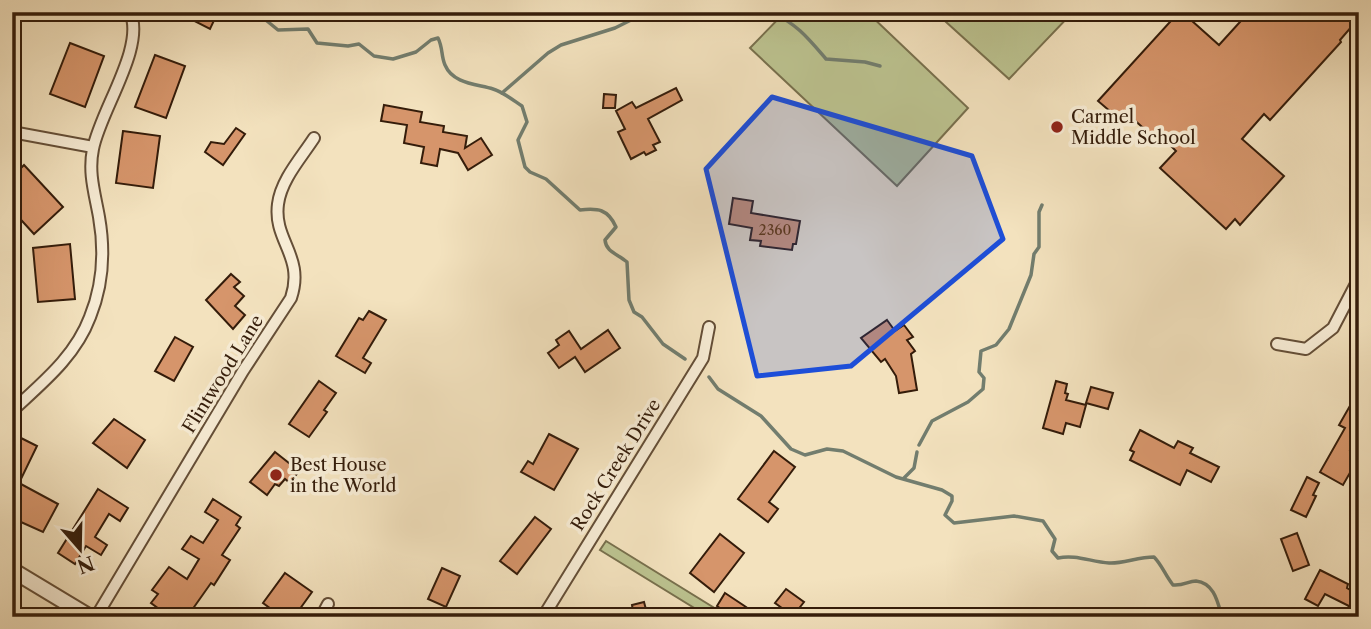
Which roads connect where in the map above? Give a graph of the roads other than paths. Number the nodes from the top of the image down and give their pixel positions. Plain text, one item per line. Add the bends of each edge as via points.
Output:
1 (130, 12) edge
2 (12, 132) edge
3 (314, 138) dead end
4 (93, 147) junction
5 (1359, 278) edge
6 (709, 327) dead end
7 (1277, 344) dead end
8 (12, 411) edge
9 (1359, 530) edge
10 (1359, 539) edge
11 (12, 570) edge
12 (328, 604) dead end
13 (90, 617) edge
14 (96, 617) edge
15 (321, 617) edge
16 (542, 617) edge

1 - 4 street via 132,47
2 - 4 street
3 - 14 street, Flintwood Lane via 288,177 278,205 279,227 296,272 291,298
4 - 8 street via 92,186 103,262 97,297 68,356
5 - 7 street via 1333,328 1306,349
6 - 16 street, Rock Creek Drive via 703,358
9 - 10 street
11 - 13 street
12 - 15 street

